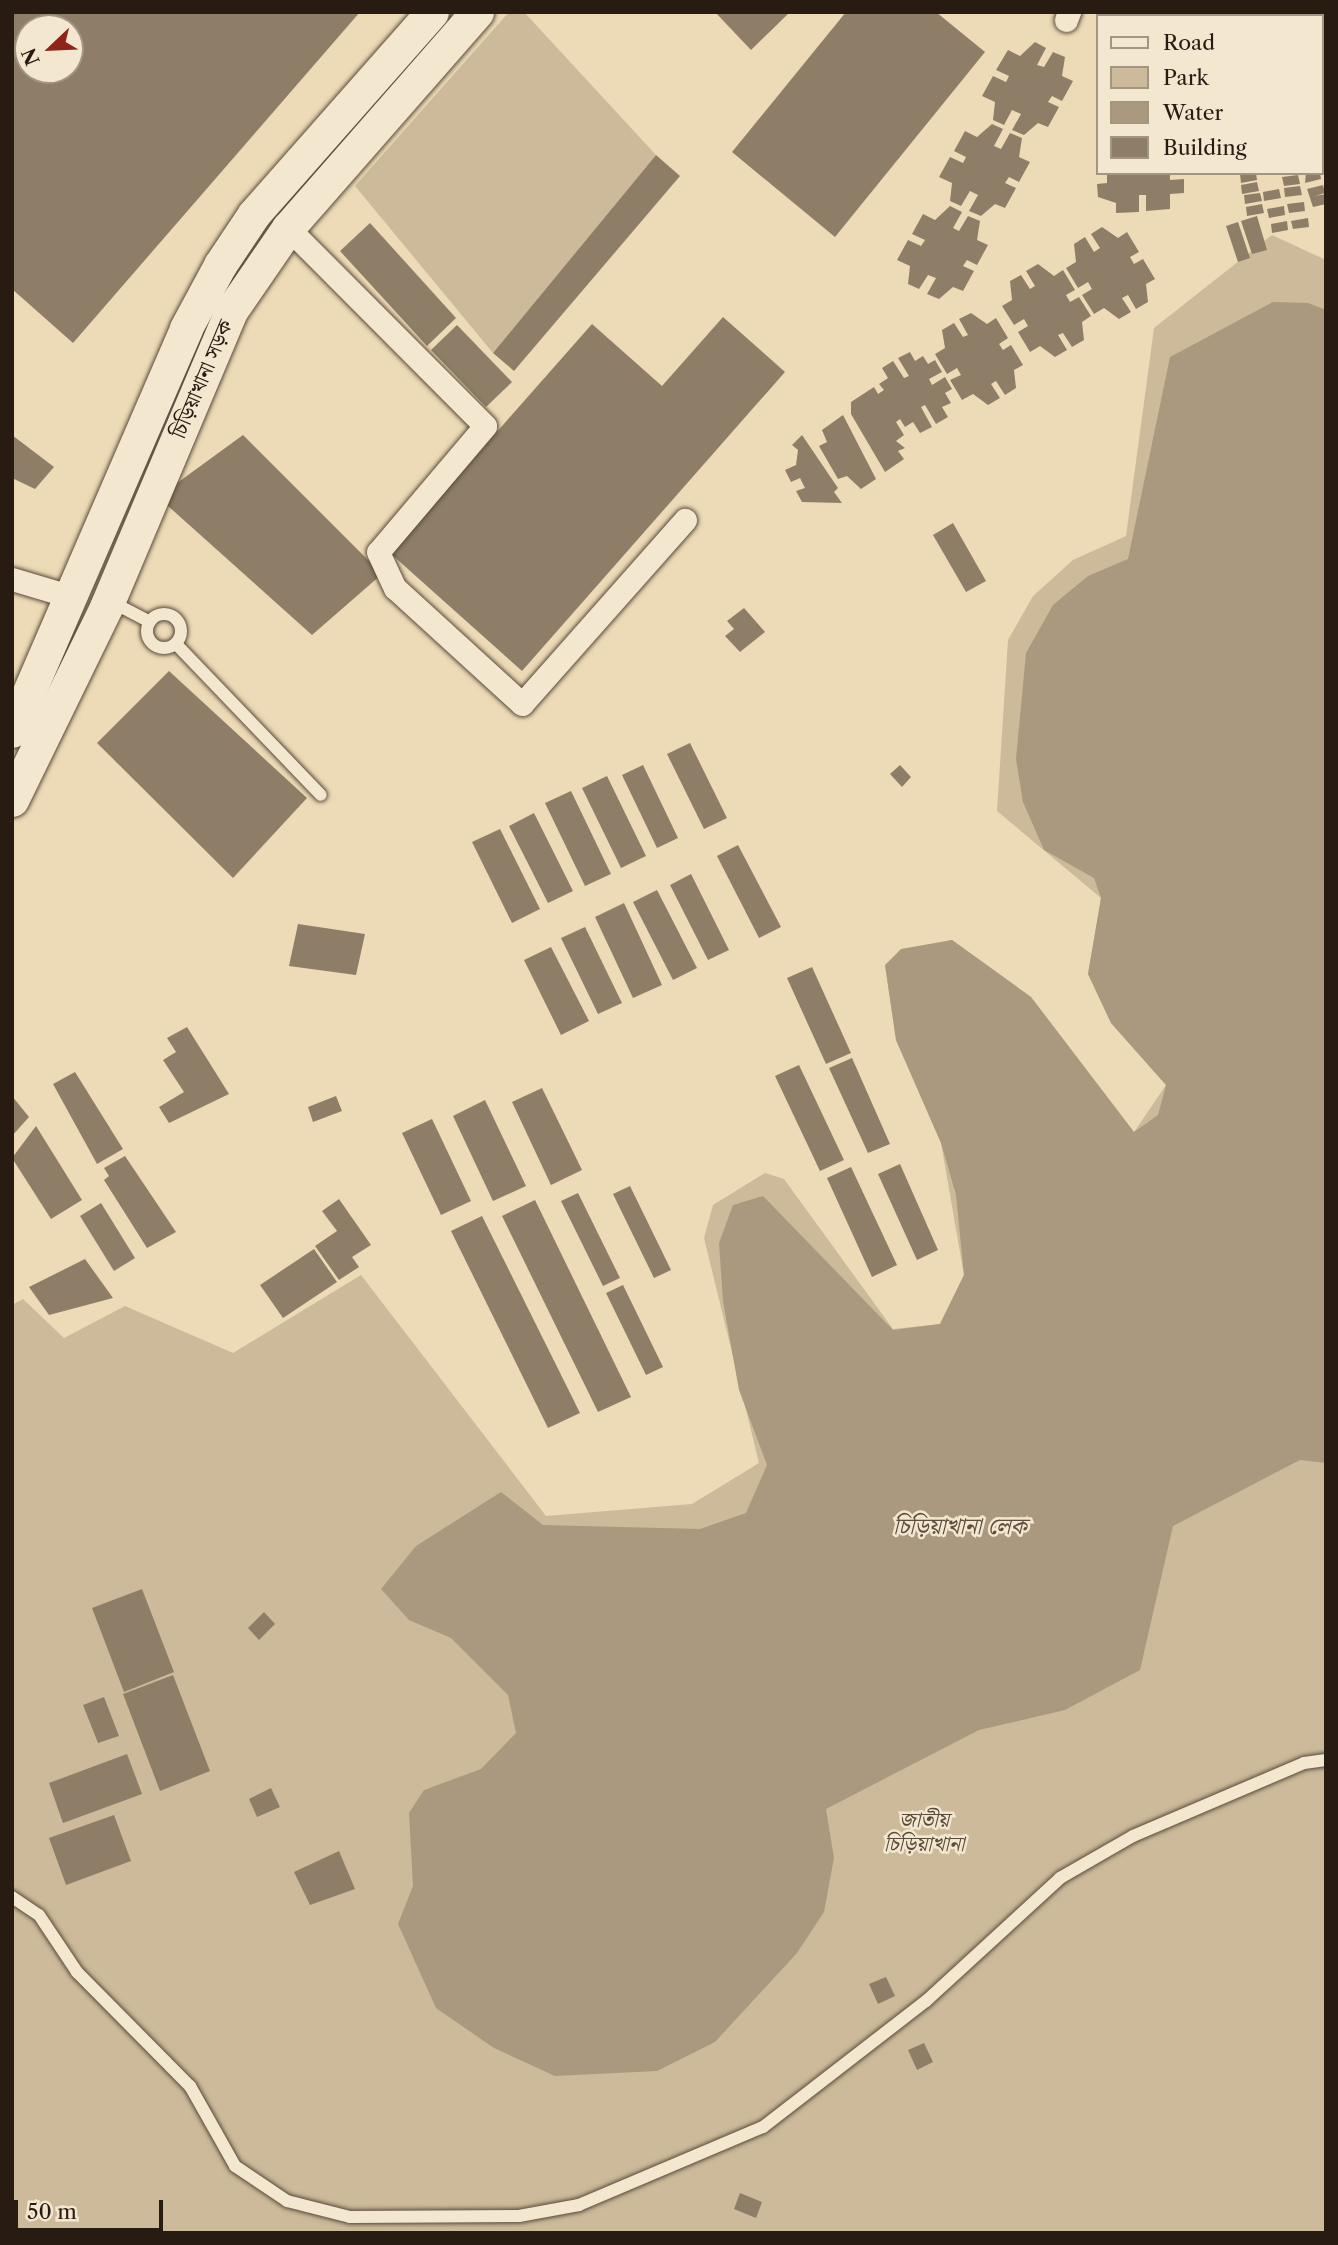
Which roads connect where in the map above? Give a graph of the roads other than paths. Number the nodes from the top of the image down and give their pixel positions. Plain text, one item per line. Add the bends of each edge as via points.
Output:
1 (432, 12) edge
2 (477, 12) edge
3 (263, 204) junction
4 (288, 227) junction
5 (685, 520) dead end
6 (12, 579) edge
7 (72, 597) junction
8 (107, 603) junction
9 (150, 621) junction
10 (176, 644) junction
11 (12, 731) edge
12 (321, 795) dead end
13 (12, 800) edge
14 (1326, 1760) edge
15 (12, 1896) edge

1 - 3 main road, চিড়িয়াখানা সড়ক
2 - 4 main road, চিড়িয়াখানা সড়ক
3 - 4 main road
3 - 7 main road, চিড়িয়াখানা সড়ক via 220,265 186,328
4 - 5 street via 485,426 378,552 395,588 522,704
4 - 8 main road, চিড়িয়াখানা সড়ক via 231,311
6 - 7 street
7 - 8 main road
7 - 11 main road, চিড়িয়াখানা সড়ক
8 - 9 lane
8 - 13 main road, চিড়িয়াখানা সড়ক
9 - 10 lane via 147,632 155,646
9 - 10 lane via 164,614 174,618 181,628
10 - 12 lane
14 - 15 lane via 1304,1763 1133,1836 1060,1878 926,2000 763,2127 579,2205 519,2216 350,2217 287,2201 235,2166 190,2086 77,1972 39,1915

